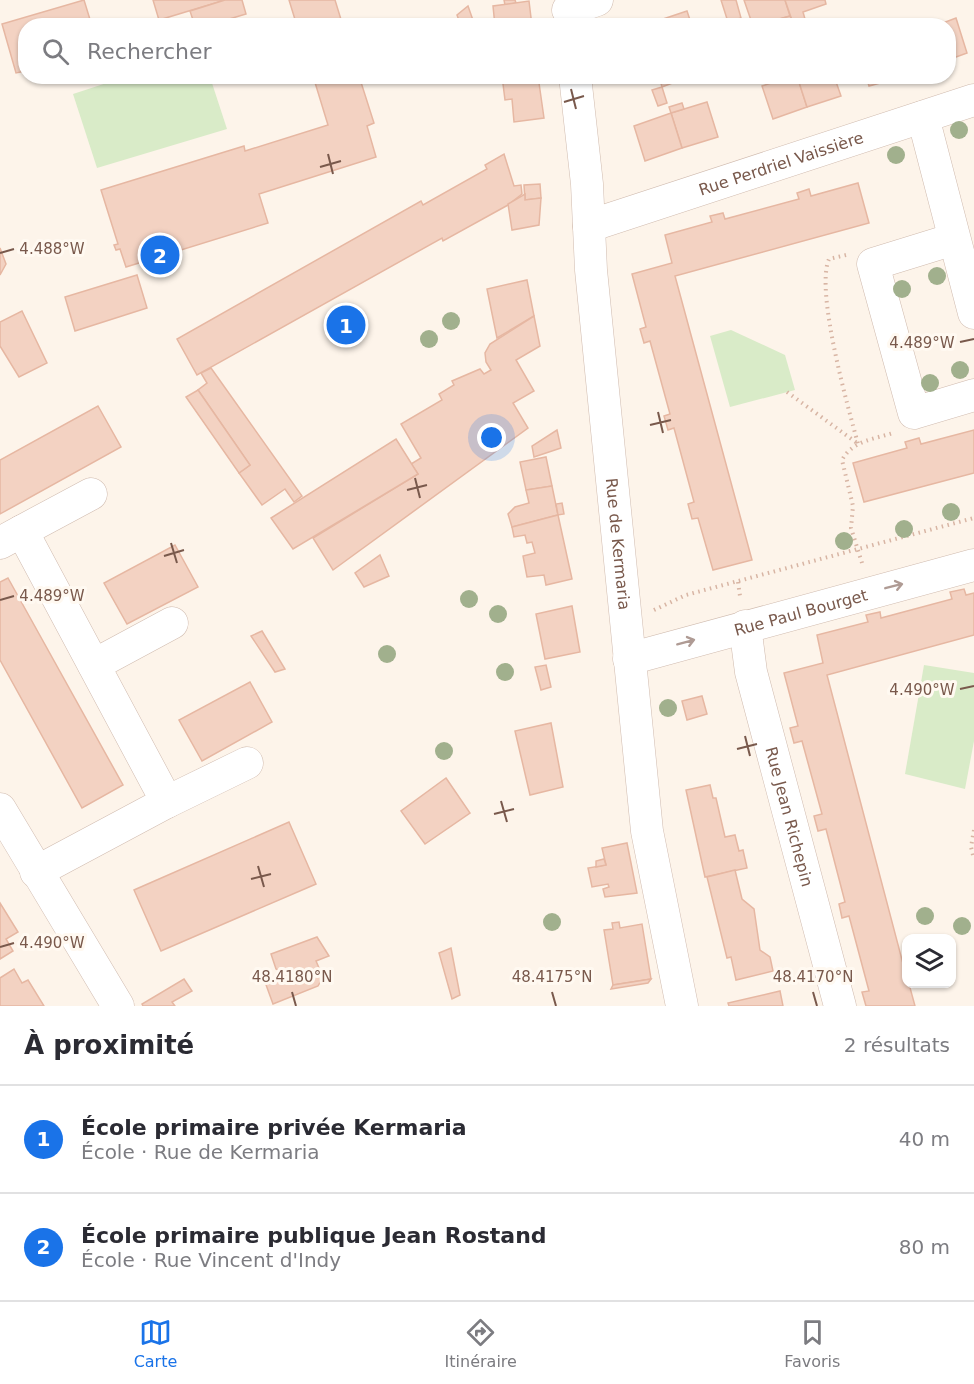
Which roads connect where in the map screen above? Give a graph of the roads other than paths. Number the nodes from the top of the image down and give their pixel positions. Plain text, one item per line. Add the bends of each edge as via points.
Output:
1 (597, 0) edge
2 (568, 12) edge
3 (576, 84) edge
4 (974, 100) edge
5 (923, 117) junction
6 (589, 226) junction
7 (954, 239) junction
8 (974, 313) edge
9 (974, 395) edge
10 (91, 494) dead end
11 (11, 537) edge
12 (974, 565) edge
13 (172, 623) dead end
14 (745, 626) junction
15 (629, 659) junction
16 (94, 665) junction
17 (247, 763) dead end
18 (167, 802) junction
19 (0, 809) edge
20 (36, 872) junction
21 (118, 1006) edge
22 (682, 1006) edge
23 (840, 1006) edge

1 - 2 street
3 - 6 street, Rue de Kermaria
4 - 5 street, Rue Perdriel Vaissière
5 - 6 street, Rue Perdriel Vaissière
5 - 7 street
6 - 15 street, Rue de Kermaria
7 - 8 street
7 - 9 street via 873,264 914,413
10 - 11 street
11 - 16 street
14 -> 12 street, Rue Paul Bourget
13 - 16 street
15 -> 14 street, Rue Paul Bourget
14 - 23 street, Rue Jean Richepin via 751,672
15 - 22 street, Rue de Kermaria via 647,831
16 - 18 street
17 - 18 street
18 - 20 street
19 - 20 street
20 - 21 street

